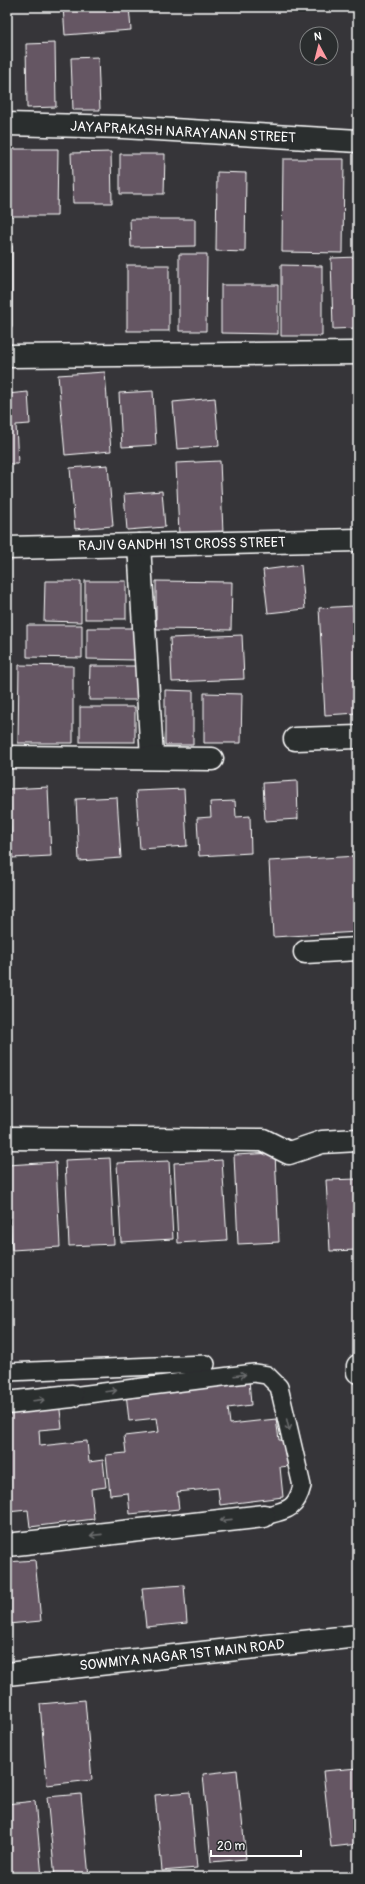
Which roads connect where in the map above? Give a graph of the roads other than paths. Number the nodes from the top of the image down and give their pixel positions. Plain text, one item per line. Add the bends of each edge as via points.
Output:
1 (7, 124) edge
2 (358, 141) edge
3 (358, 353) edge
4 (7, 356) edge
5 (358, 540) edge
6 (139, 545) junction
7 (7, 548) edge
8 (358, 737) edge
9 (295, 739) dead end
10 (7, 757) edge
11 (152, 757) junction
12 (212, 758) dead end
13 (358, 949) edge
14 (305, 952) dead end
15 (7, 1138) edge
16 (358, 1140) edge
17 (206, 1364) dead end
18 (358, 1366) edge
19 (7, 1372) edge
20 (358, 1372) edge
21 (72, 1396) joint
22 (7, 1403) edge
23 (264, 1516) joint
24 (7, 1545) edge
25 (358, 1636) edge
26 (7, 1674) edge

1 - 2 street, JAYAPRAKASH NARAYANAN STREET via 123,127
3 - 4 street
5 - 6 street, RAJIV GANDHI 1ST CROSS STREET
6 - 7 street, RAJIV GANDHI 1ST CROSS STREET
6 - 11 street
8 - 9 street
10 - 11 street
11 - 12 street
13 - 14 street
15 - 16 street via 263,1140 289,1153 322,1142
17 - 19 lane
18 - 20 street
22 -> 21 street
21 -> 23 lane via 254,1373 267,1375 279,1387 302,1486 299,1499 289,1510
23 -> 24 street
25 - 26 street, SOWMIYA NAGAR 1ST MAIN ROAD

